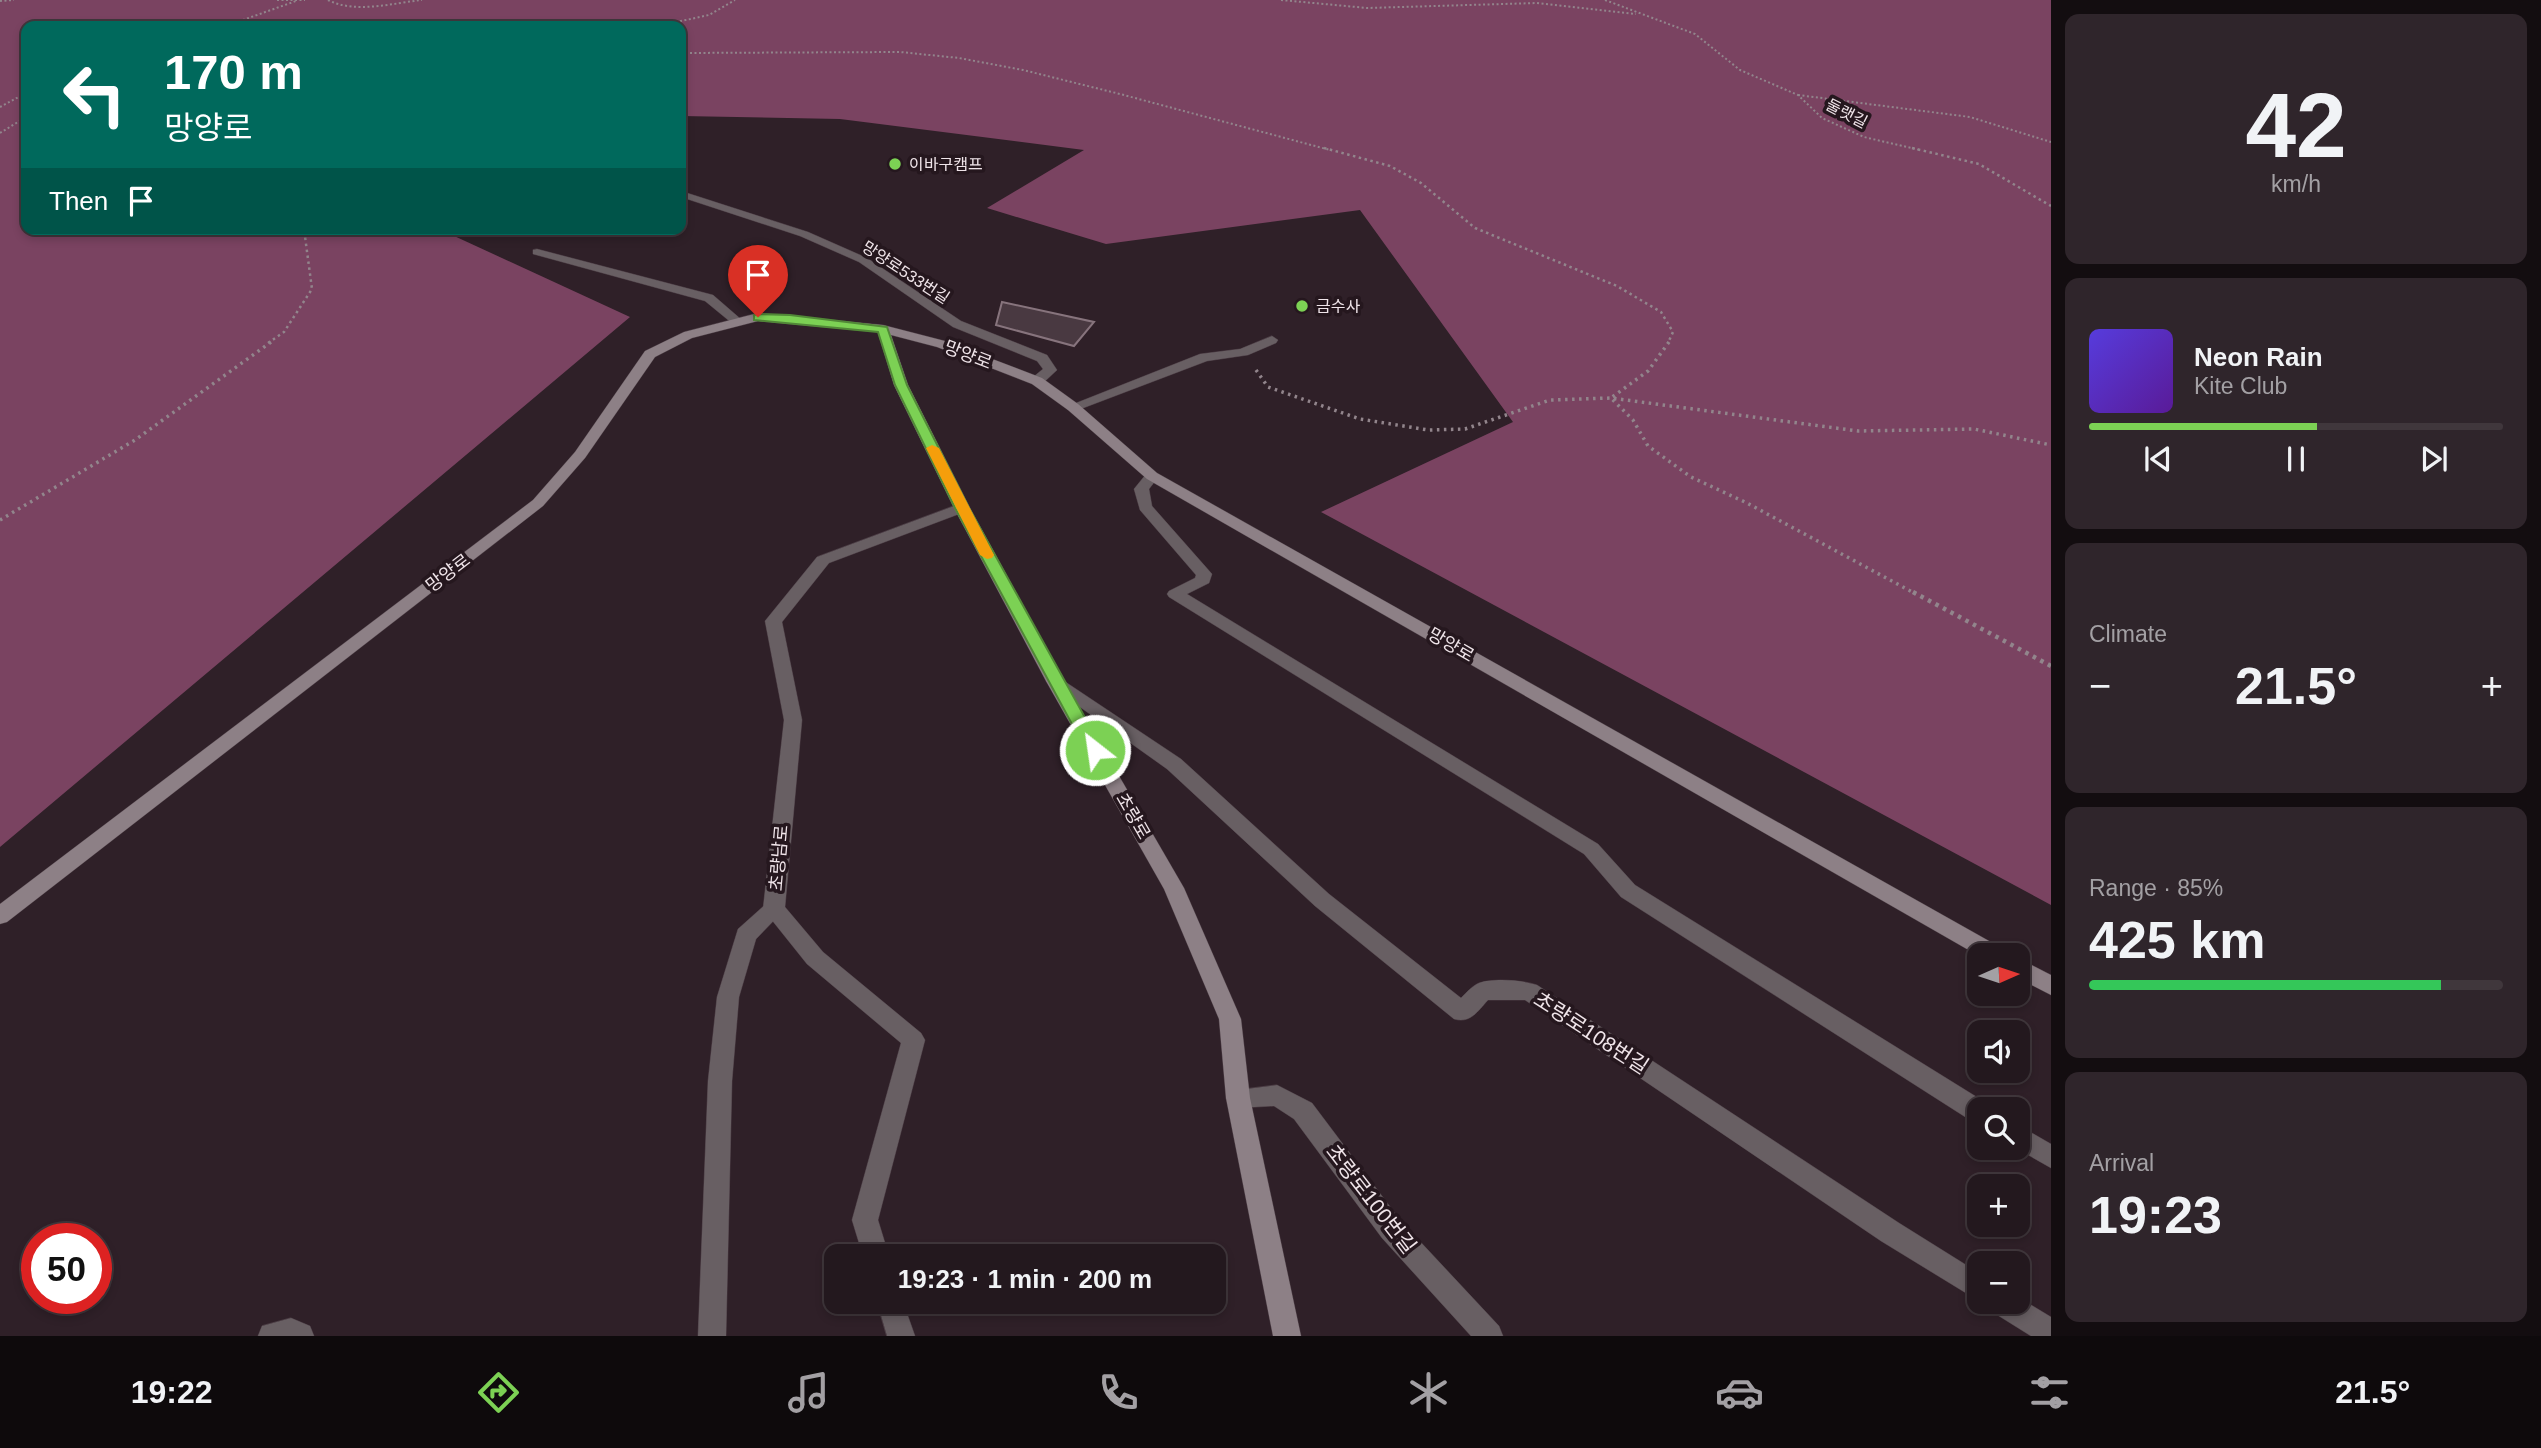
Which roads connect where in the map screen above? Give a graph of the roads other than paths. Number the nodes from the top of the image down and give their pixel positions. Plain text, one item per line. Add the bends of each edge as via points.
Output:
1 (686, 196) edge
2 (537, 253) dead end
3 (737, 321) junction
4 (883, 330) junction
5 (1272, 340) dead end
6 (1037, 382) junction
7 (1073, 407) junction
8 (1152, 475) junction
9 (962, 508) junction
10 (1055, 681) junction
11 (775, 909) junction
12 (0, 916) edge
13 (1974, 943) edge
14 (2030, 974) edge
15 (2051, 986) edge
16 (1238, 1098) junction
17 (1967, 1104) edge
18 (2030, 1144) edge
19 (2051, 1157) edge
20 (872, 1244) edge
21 (1967, 1280) edge
22 (894, 1314) edge
23 (2020, 1314) edge
24 (2051, 1333) edge
25 (272, 1336) edge
26 (300, 1336) edge
27 (712, 1336) edge
28 (901, 1336) edge
29 (1287, 1336) edge
30 (1489, 1336) edge

1 - 6 street, 망양로533번길 via 804,234 863,260 957,324 1042,358 1050,370
2 - 3 street via 709,298
3 - 4 main road, 망양로 via 790,318
3 - 12 main road, 망양로 via 688,335 650,354 580,455 538,503
4 - 6 main road, 망양로 via 942,344
4 - 9 main road, 초량로 via 901,385
5 - 7 street via 1243,352 1205,357
6 - 7 main road, 망양로
7 - 8 main road, 망양로
8 - 13 main road, 망양로
8 - 17 street via 1141,489 1144,508 1204,574 1203,580 1175,594 1591,849 1628,891
9 - 10 main road, 초량로
9 - 11 street, 초량남로 via 822,560 773,621 793,720
10 - 16 main road, 초량로 via 1174,888 1230,1019
10 - 21 street, 초량로108번길 via 1174,764 1321,900 1462,1012 1483,991 1529,991
11 - 20 street, 초량남로 via 815,958 913,1040 865,1220
11 - 27 street via 746,935 728,997 720,1081
14 - 15 main road
16 - 29 main road, 초량로
16 - 30 street, 초량로100번길 via 1277,1095 1303,1111 1391,1229
18 - 19 street
22 - 28 street
23 - 24 street
25 - 26 street via 290,1332

